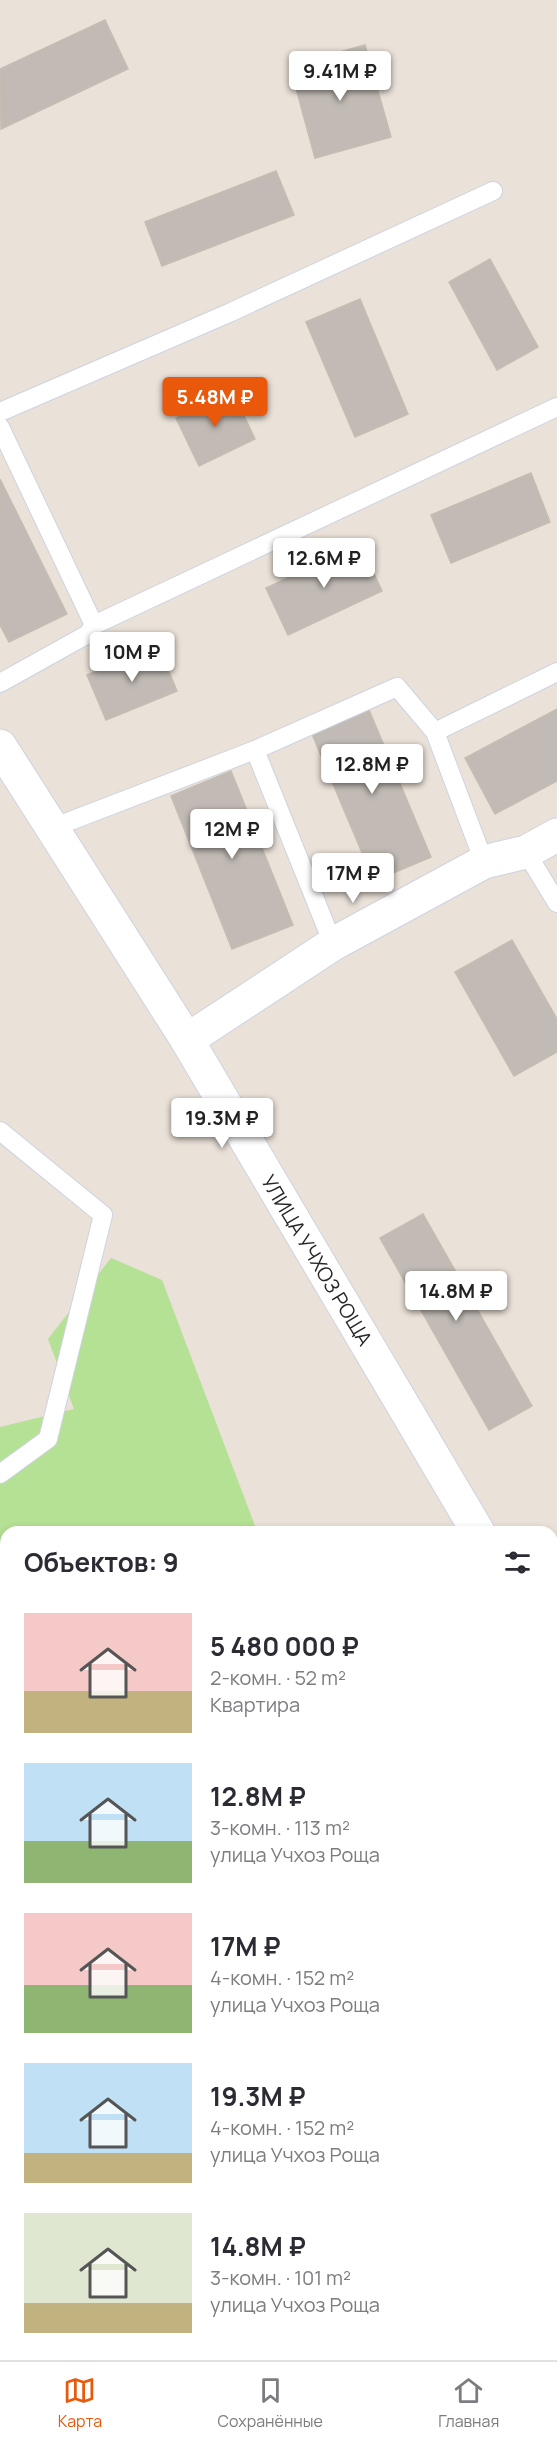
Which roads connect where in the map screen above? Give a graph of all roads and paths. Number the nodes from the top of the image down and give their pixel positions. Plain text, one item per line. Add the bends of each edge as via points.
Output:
1 (493, 191) dead end
2 (557, 406) edge
3 (0, 412) edge
4 (0, 427) edge
5 (94, 625) junction
6 (557, 672) edge
7 (0, 683) edge
8 (435, 732) junction
9 (0, 746) edge
10 (255, 750) junction
11 (52, 828) junction
12 (557, 835) edge
13 (526, 852) junction
14 (484, 862) junction
15 (557, 903) edge
16 (333, 944) junction
17 (187, 1040) junction
18 (0, 1131) edge
19 (0, 1474) edge
20 (474, 1526) edge

1 - 3 lane via 229,313
2 - 5 lane
4 - 5 lane
5 - 7 lane via 88,634
6 - 8 lane
8 - 10 lane via 397,687
8 - 14 lane
9 - 11 street, УЛИЦА УЧХОЗ РОЩА
10 - 11 lane
10 - 16 lane
11 - 17 street, УЛИЦА УЧХОЗ РОЩА
12 - 13 street
13 - 14 street
13 - 15 lane
14 - 16 street
16 - 17 street
17 - 20 street, УЛИЦА УЧХОЗ РОЩА
18 - 19 lane via 103,1215 48,1439

